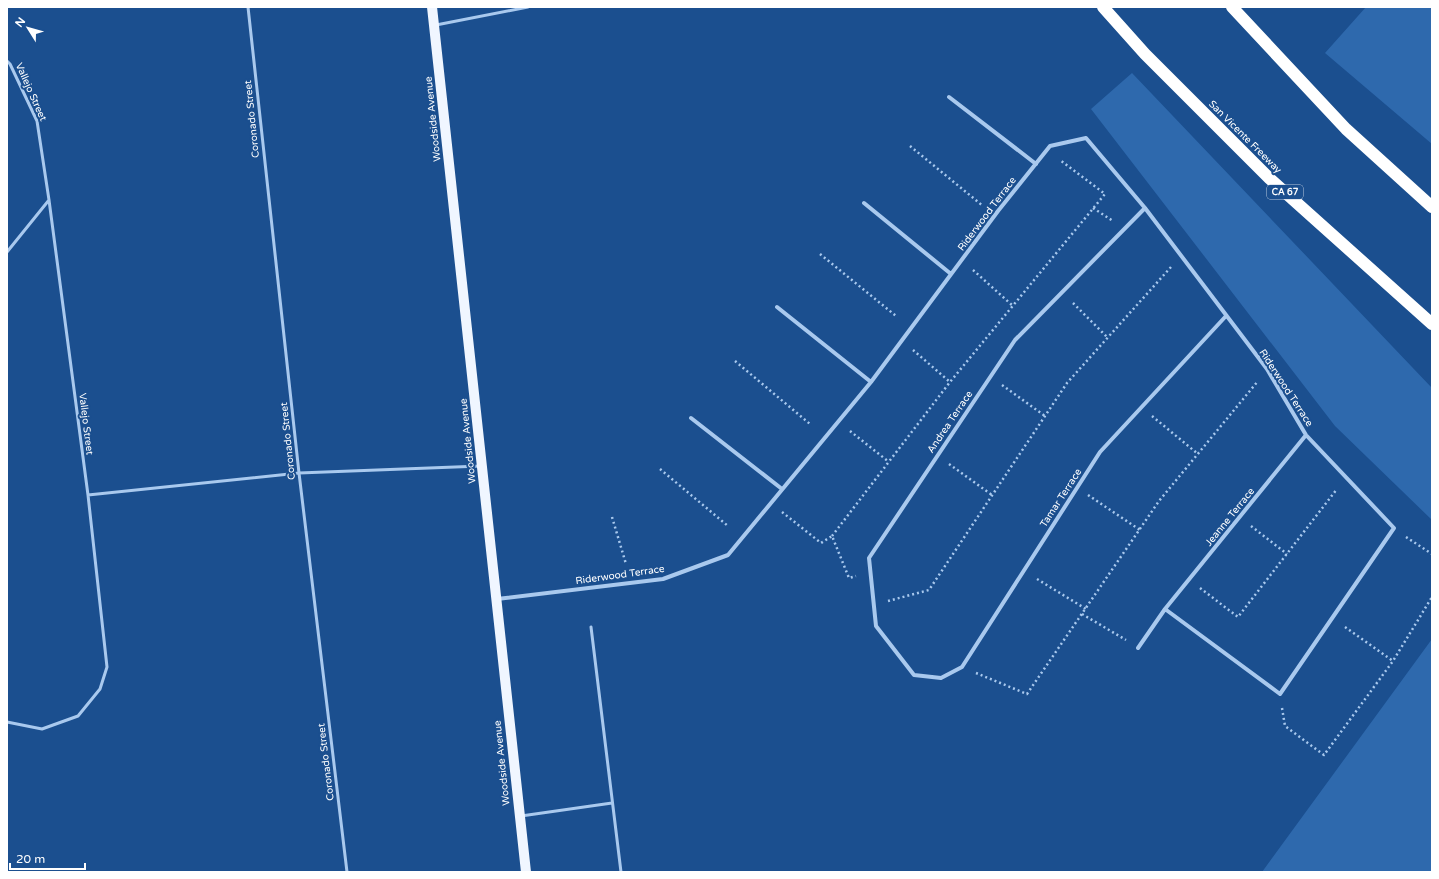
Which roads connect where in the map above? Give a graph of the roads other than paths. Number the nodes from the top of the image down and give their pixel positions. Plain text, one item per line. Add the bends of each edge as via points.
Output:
1 (248, 7) edge
2 (432, 7) edge
3 (528, 7) edge
4 (1103, 7) edge
5 (1232, 7) edge
6 (435, 25) junction
7 (7, 61) edge
8 (949, 97) dead end
9 (1036, 164) junction
10 (49, 200) junction
11 (864, 203) dead end
12 (1432, 207) edge
13 (1145, 208) junction
14 (7, 252) edge
15 (951, 274) junction
16 (777, 307) dead end
17 (1226, 316) junction
18 (1432, 324) edge
19 (871, 382) junction
20 (691, 418) dead end
21 (1306, 435) junction
22 (482, 466) junction
23 (299, 473) junction
24 (782, 490) junction
25 (88, 495) junction
26 (497, 599) junction
27 (1165, 609) junction
28 (591, 627) dead end
29 (1138, 648) road end
30 (914, 675) joint
31 (7, 722) edge
32 (612, 803) junction
33 (520, 816) junction
34 (347, 872) edge
35 (526, 872) edge
36 (620, 872) edge

1 - 23 lane, Coronado Street
2 - 6 main road, Woodside Avenue
3 - 6 lane
4 - 18 highway, San Vicente Freeway / CA 67 via 1145,54 1270,178
5 - 12 highway via 1346,129
6 - 22 main road, Woodside Avenue
7 - 10 lane, Vallejo Street via 37,121
8 - 9 street
9 - 13 street, Riderwood Terrace via 1050,146 1086,138
9 - 15 street, Riderwood Terrace
10 - 14 lane
10 - 25 lane, Vallejo Street
11 - 15 street
13 - 17 street, Riderwood Terrace
13 - 30 street, Andrea Terrace via 1015,340 869,558 876,626
15 - 19 street, Riderwood Terrace
16 - 19 street
17 - 21 street, Riderwood Terrace via 1267,369
17 - 30 street, Tamar Terrace via 1100,452 962,667 942,678
19 - 24 street, Riderwood Terrace
20 - 24 street
21 - 27 street, Jeanne Terrace
21 - 27 street, Riderwood Terrace via 1394,528 1280,694
22 - 23 lane
22 - 26 main road, Woodside Avenue
23 - 25 lane
23 - 34 lane, Coronado Street
24 - 26 street, Riderwood Terrace via 728,555 662,579
25 - 31 lane, Vallejo Street via 107,667 100,689 78,716 42,729
26 - 33 main road, Woodside Avenue
27 - 29 street, Jeanne Terrace
28 - 32 lane
32 - 33 lane
32 - 36 lane
33 - 35 main road, Woodside Avenue

